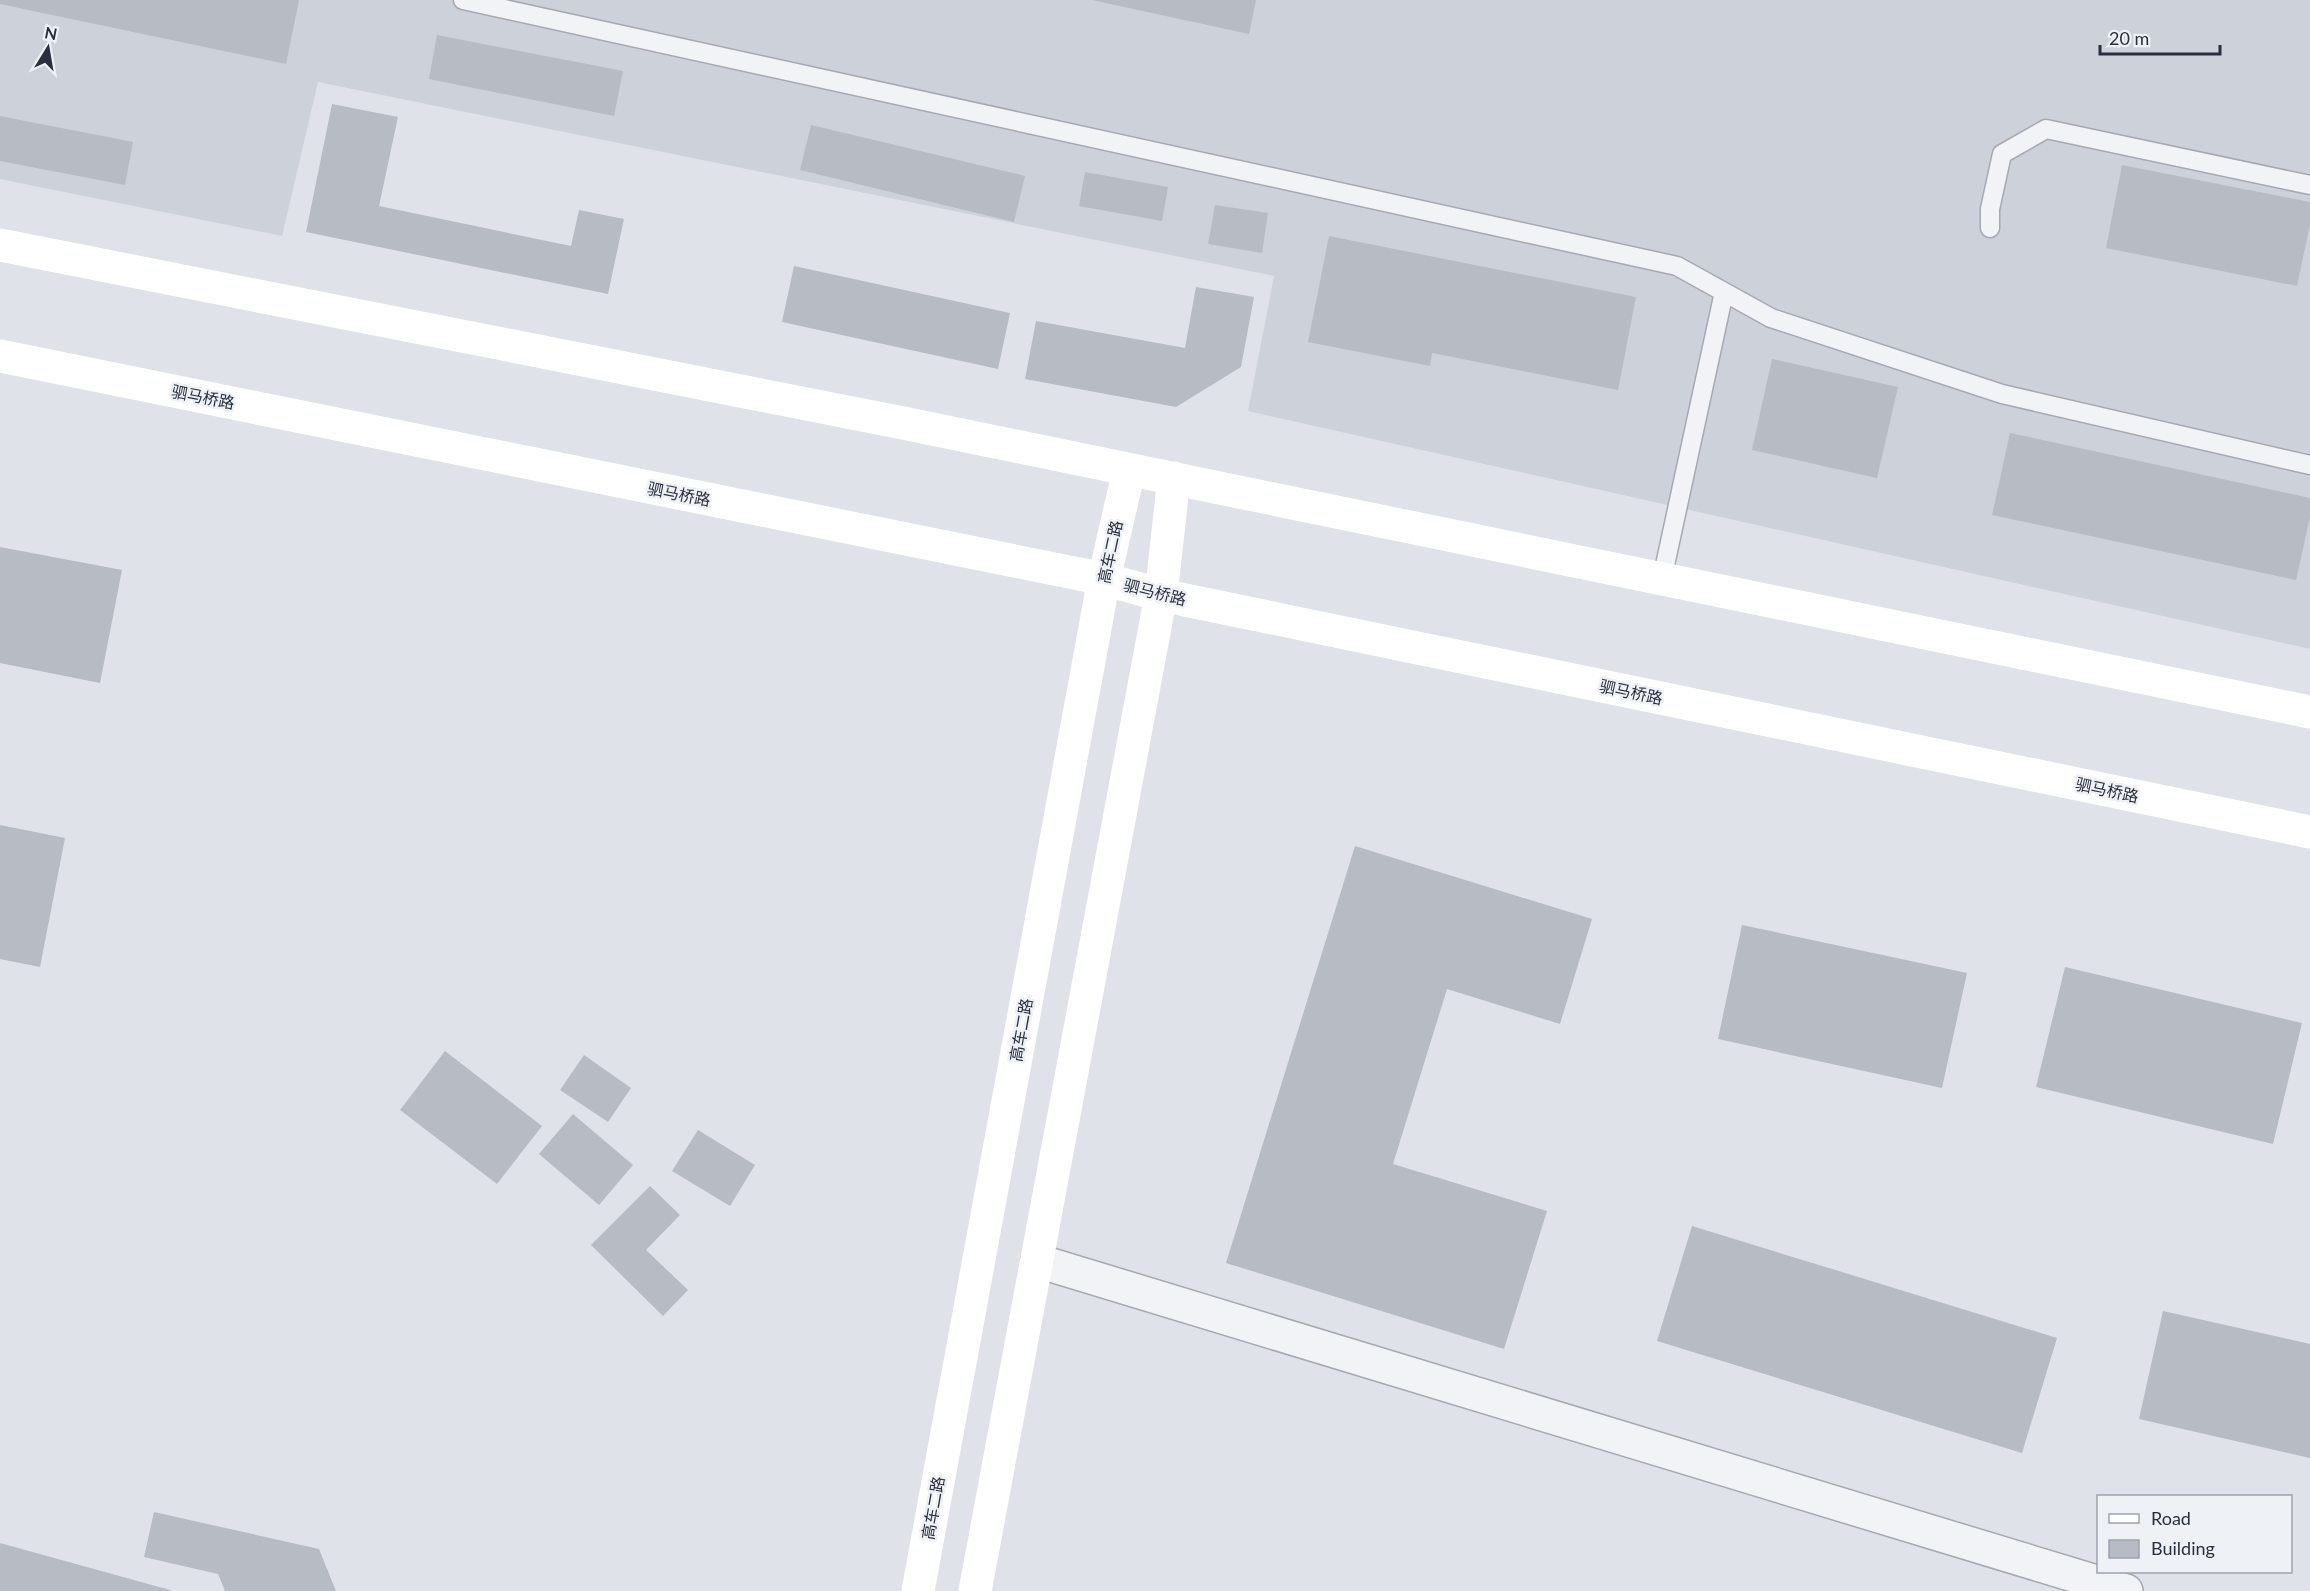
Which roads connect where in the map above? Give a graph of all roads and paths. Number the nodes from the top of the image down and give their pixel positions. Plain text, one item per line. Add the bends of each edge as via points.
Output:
1 (463, 0) edge
2 (2310, 184) edge
3 (1990, 228) dead end
4 (0, 245) edge
5 (1725, 291) junction
6 (0, 356) edge
7 (2310, 465) edge
8 (1129, 470) junction
9 (1174, 478) junction
10 (1104, 579) junction
11 (1662, 579) junction
12 (1161, 595) junction
13 (2310, 712) edge
14 (2310, 832) edge
15 (1038, 1261) junction
16 (918, 1591) edge
17 (975, 1591) edge
18 (2126, 1591) edge

1 - 5 lane via 1677,266
2 - 3 lane via 2046,129 2002,154 1990,209
4 - 8 main road
5 - 7 lane via 1772,318 2002,394
5 - 11 lane
6 - 10 main road, 驷马桥路
8 - 9 main road
8 - 10 main road, 高车二路
9 - 11 main road
9 - 12 main road
10 - 12 main road, 驷马桥路
10 - 16 main road, 高车二路
11 - 13 main road
12 - 14 main road, 驷马桥路
12 - 15 main road
15 - 17 main road
15 - 18 street

